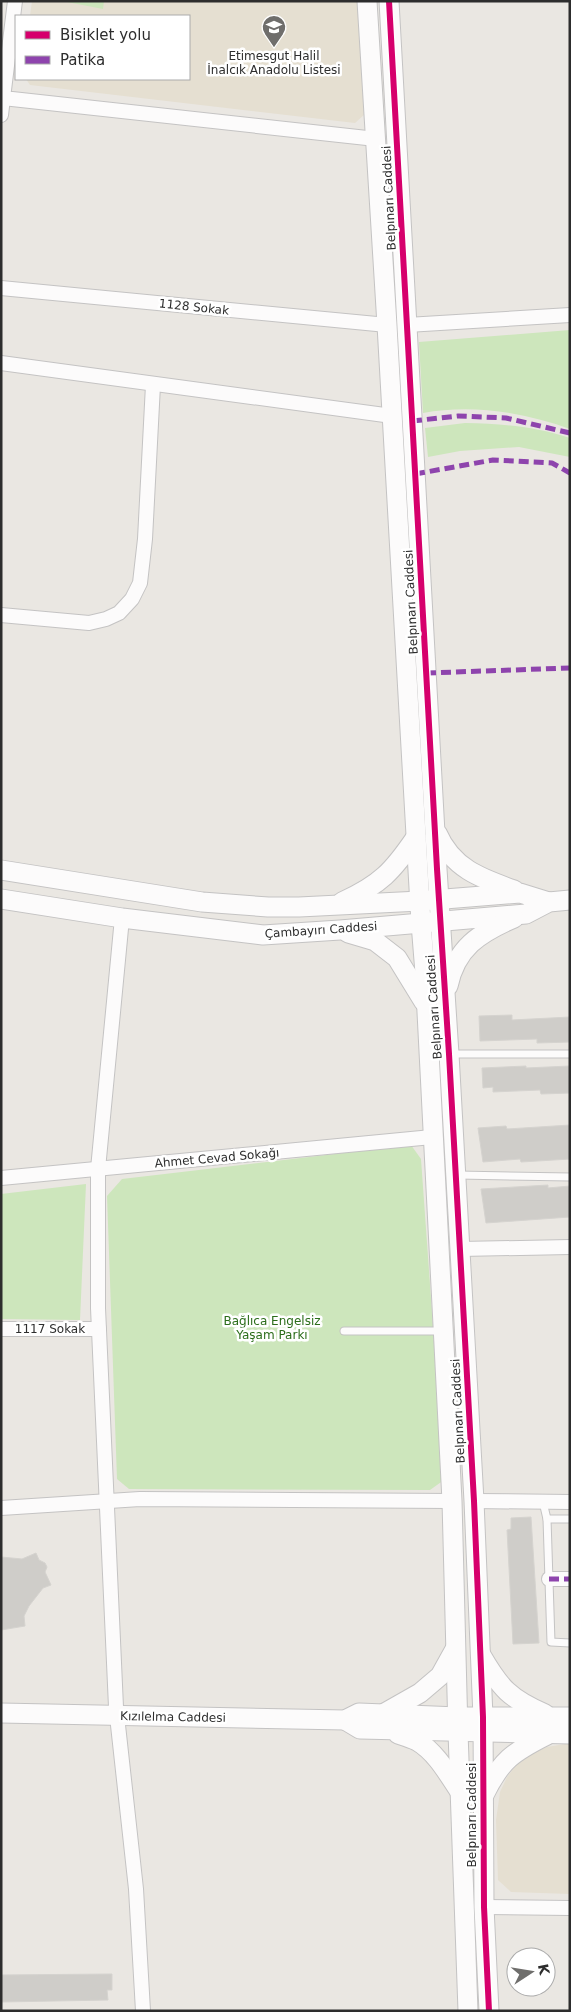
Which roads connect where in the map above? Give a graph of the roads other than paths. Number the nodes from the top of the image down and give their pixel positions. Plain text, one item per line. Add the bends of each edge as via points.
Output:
1 (15, 1) edge
2 (367, 1) edge
3 (389, 1) edge
4 (3, 98) junction
5 (1, 115) edge
6 (376, 139) junction
7 (1, 288) edge
8 (570, 315) edge
9 (407, 325) junction
10 (388, 326) junction
11 (1, 363) edge
12 (153, 384) junction
13 (392, 416) junction
14 (1, 615) edge
15 (434, 827) junction
16 (416, 837) junction
17 (1, 870) edge
18 (520, 893) junction
19 (1, 899) edge
20 (438, 899) junction
21 (570, 900) edge
22 (420, 901) junction
23 (549, 902) junction
24 (334, 906) junction
25 (526, 914) junction
26 (122, 918) junction
27 (440, 921) junction
28 (420, 923) junction
29 (340, 930) junction
30 (445, 997) junction
31 (426, 1006) junction
32 (449, 1054) junction
33 (570, 1054) edge
34 (432, 1137) junction
35 (98, 1170) junction
36 (456, 1175) junction
37 (570, 1177) edge
38 (1, 1178) edge
39 (570, 1247) edge
40 (460, 1249) junction
41 (1, 1329) edge
42 (99, 1329) junction
43 (344, 1331) dead end
44 (443, 1331) junction
45 (452, 1501) junction
46 (474, 1501) junction
47 (543, 1502) junction
48 (570, 1502) edge
49 (108, 1503) junction
50 (1, 1508) edge
51 (547, 1519) junction
52 (570, 1519) edge
53 (549, 1579) junction
54 (570, 1579) edge
55 (570, 1643) edge
56 (456, 1648) junction
57 (481, 1654) junction
58 (1, 1713) edge
59 (118, 1715) junction
60 (570, 1716) edge
61 (385, 1722) junction
62 (458, 1724) junction
63 (483, 1724) junction
64 (550, 1725) junction
65 (570, 1734) edge
66 (460, 1792) junction
67 (484, 1796) junction
68 (484, 1907) junction
69 (570, 1908) edge
70 (143, 2011) edge
71 (468, 2011) edge
72 (489, 2011) edge

1 - 4 street
2 - 6 street, Belpınarı Caddesi
3 - 9 street, Belpınarı Caddesi
4 - 5 street
4 - 6 street
6 - 10 street, Belpınarı Caddesi
7 - 10 street, 1128 Sokak
8 - 9 street
9 - 15 street, Belpınarı Caddesi
10 - 13 street, Belpınarı Caddesi
11 - 12 street
12 - 13 street
12 - 14 street via 145,539 140,583 132,599 119,613 89,623
13 - 16 street, Belpınarı Caddesi
15 - 18 street via 442,846 465,868
15 - 20 street, Belpınarı Caddesi
16 - 22 street, Belpınarı Caddesi
16 - 24 street via 379,882
17 - 24 street, Çambayırı Caddesi via 228,905
18 - 20 street, Çambayırı Caddesi
18 - 23 street, Çambayırı Caddesi
19 - 26 street, Çambayırı Caddesi
20 - 22 street, Çambayırı Caddesi
20 - 27 street, Belpınarı Caddesi
21 - 23 street, Çambayırı Caddesi
22 - 24 street, Çambayırı Caddesi
22 - 28 street, Belpınarı Caddesi
23 - 25 street, Çambayırı Caddesi
25 - 27 street, Çambayırı Caddesi
25 - 30 street via 499,924 462,951 451,970
26 - 29 street, Çambayırı Caddesi via 263,935
26 - 35 street
27 - 28 street, Çambayırı Caddesi
27 - 30 street, Belpınarı Caddesi
28 - 29 street, Çambayırı Caddesi
28 - 31 street, Belpınarı Caddesi
29 - 31 street via 375,941 397,958
30 - 32 street, Belpınarı Caddesi
31 - 34 street, Belpınarı Caddesi
32 - 33 lane
32 - 36 street, Belpınarı Caddesi
34 - 35 street, Ahmet Cevad Sokağı
34 - 44 street, Belpınarı Caddesi
35 - 38 street, Ahmet Cevad Sokağı
35 - 42 street
36 - 37 lane
36 - 40 street, Belpınarı Caddesi
39 - 40 street
40 - 46 street, Belpınarı Caddesi
41 - 42 street, 1117 Sokak
42 - 49 street
43 - 44 lane
44 - 45 street, Belpınarı Caddesi
45 - 49 street via 140,1499
45 - 56 street, Belpınarı Caddesi
46 - 47 street
46 - 57 street, Belpınarı Caddesi
47 - 48 street
47 - 51 lane
49 - 50 street
49 - 59 street
51 - 52 lane
51 - 53 lane
53 - 54 street
53 - 55 lane via 551,1642
56 - 61 street via 440,1676
56 - 62 street, Belpınarı Caddesi
57 - 63 street, Belpınarı Caddesi
57 - 64 street via 509,1695
58 - 59 street, Kızılelma Caddesi
59 - 61 street, Kızılelma Caddesi via 345,1720 359,1713
59 - 70 street via 136,1889
60 - 64 street, Kızılelma Caddesi
61 - 62 street, Kızılelma Caddesi
61 - 66 street via 431,1753 444,1766
62 - 63 street, Kızılelma Caddesi
62 - 66 street, Belpınarı Caddesi
63 - 64 street, Kızılelma Caddesi
63 - 67 street, Belpınarı Caddesi
64 - 65 street, Kızılelma Caddesi
64 - 67 street via 508,1758 493,1777
66 - 71 street, Belpınarı Caddesi
67 - 68 street, Belpınarı Caddesi
68 - 69 street
68 - 72 street, Belpınarı Caddesi

